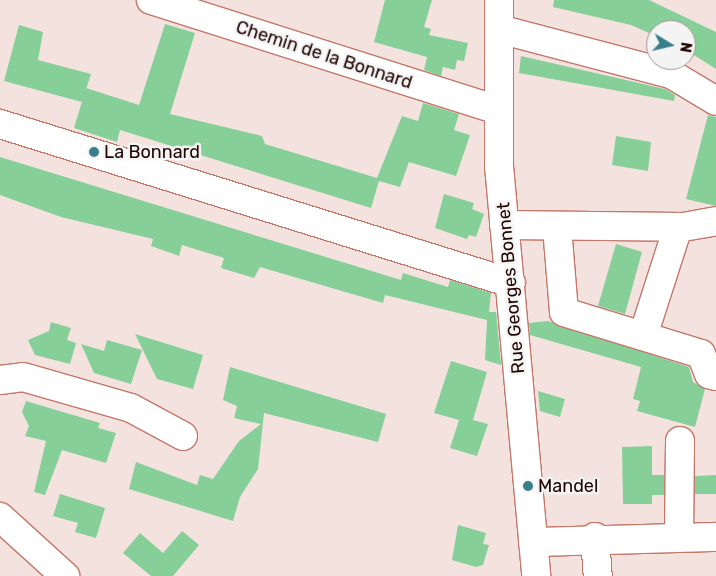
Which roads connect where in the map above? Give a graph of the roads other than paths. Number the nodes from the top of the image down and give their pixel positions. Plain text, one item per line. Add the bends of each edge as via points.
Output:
1 (151, 0) edge
2 (499, 0) edge
3 (499, 30) junction
4 (716, 101) edge
5 (497, 110) junction
6 (0, 124) edge
7 (716, 221) edge
8 (504, 226) junction
9 (557, 227) junction
10 (678, 227) junction
11 (511, 283) junction
12 (643, 336) junction
13 (716, 376) edge
14 (0, 380) edge
15 (183, 436) dead end
16 (680, 440) dead end
17 (0, 517) edge
18 (716, 536) edge
19 (595, 537) junction
20 (679, 537) junction
21 (533, 542) junction
22 (38, 565) edge
23 (65, 576) edge
24 (536, 576) edge
25 (598, 576) edge

1 - 5 street, Chemin de la Bonnard
2 - 3 street, Rue Georges Bonnet
3 - 4 street via 671,74
3 - 5 street, Rue Georges Bonnet
5 - 8 street, Rue Georges Bonnet
6 - 11 street
7 - 10 street
8 - 9 street
8 - 11 street, Rue Georges Bonnet
9 - 10 street
9 - 12 street via 564,312
10 - 12 street
11 - 21 street, Rue Georges Bonnet
12 - 13 street via 701,354 709,374
14 - 15 street via 23,377 131,408
16 - 20 street
17 - 22 street
18 - 20 street
19 - 20 street
19 - 21 street
19 - 25 street
21 - 24 street, Rue Georges Bonnet
22 - 23 street

